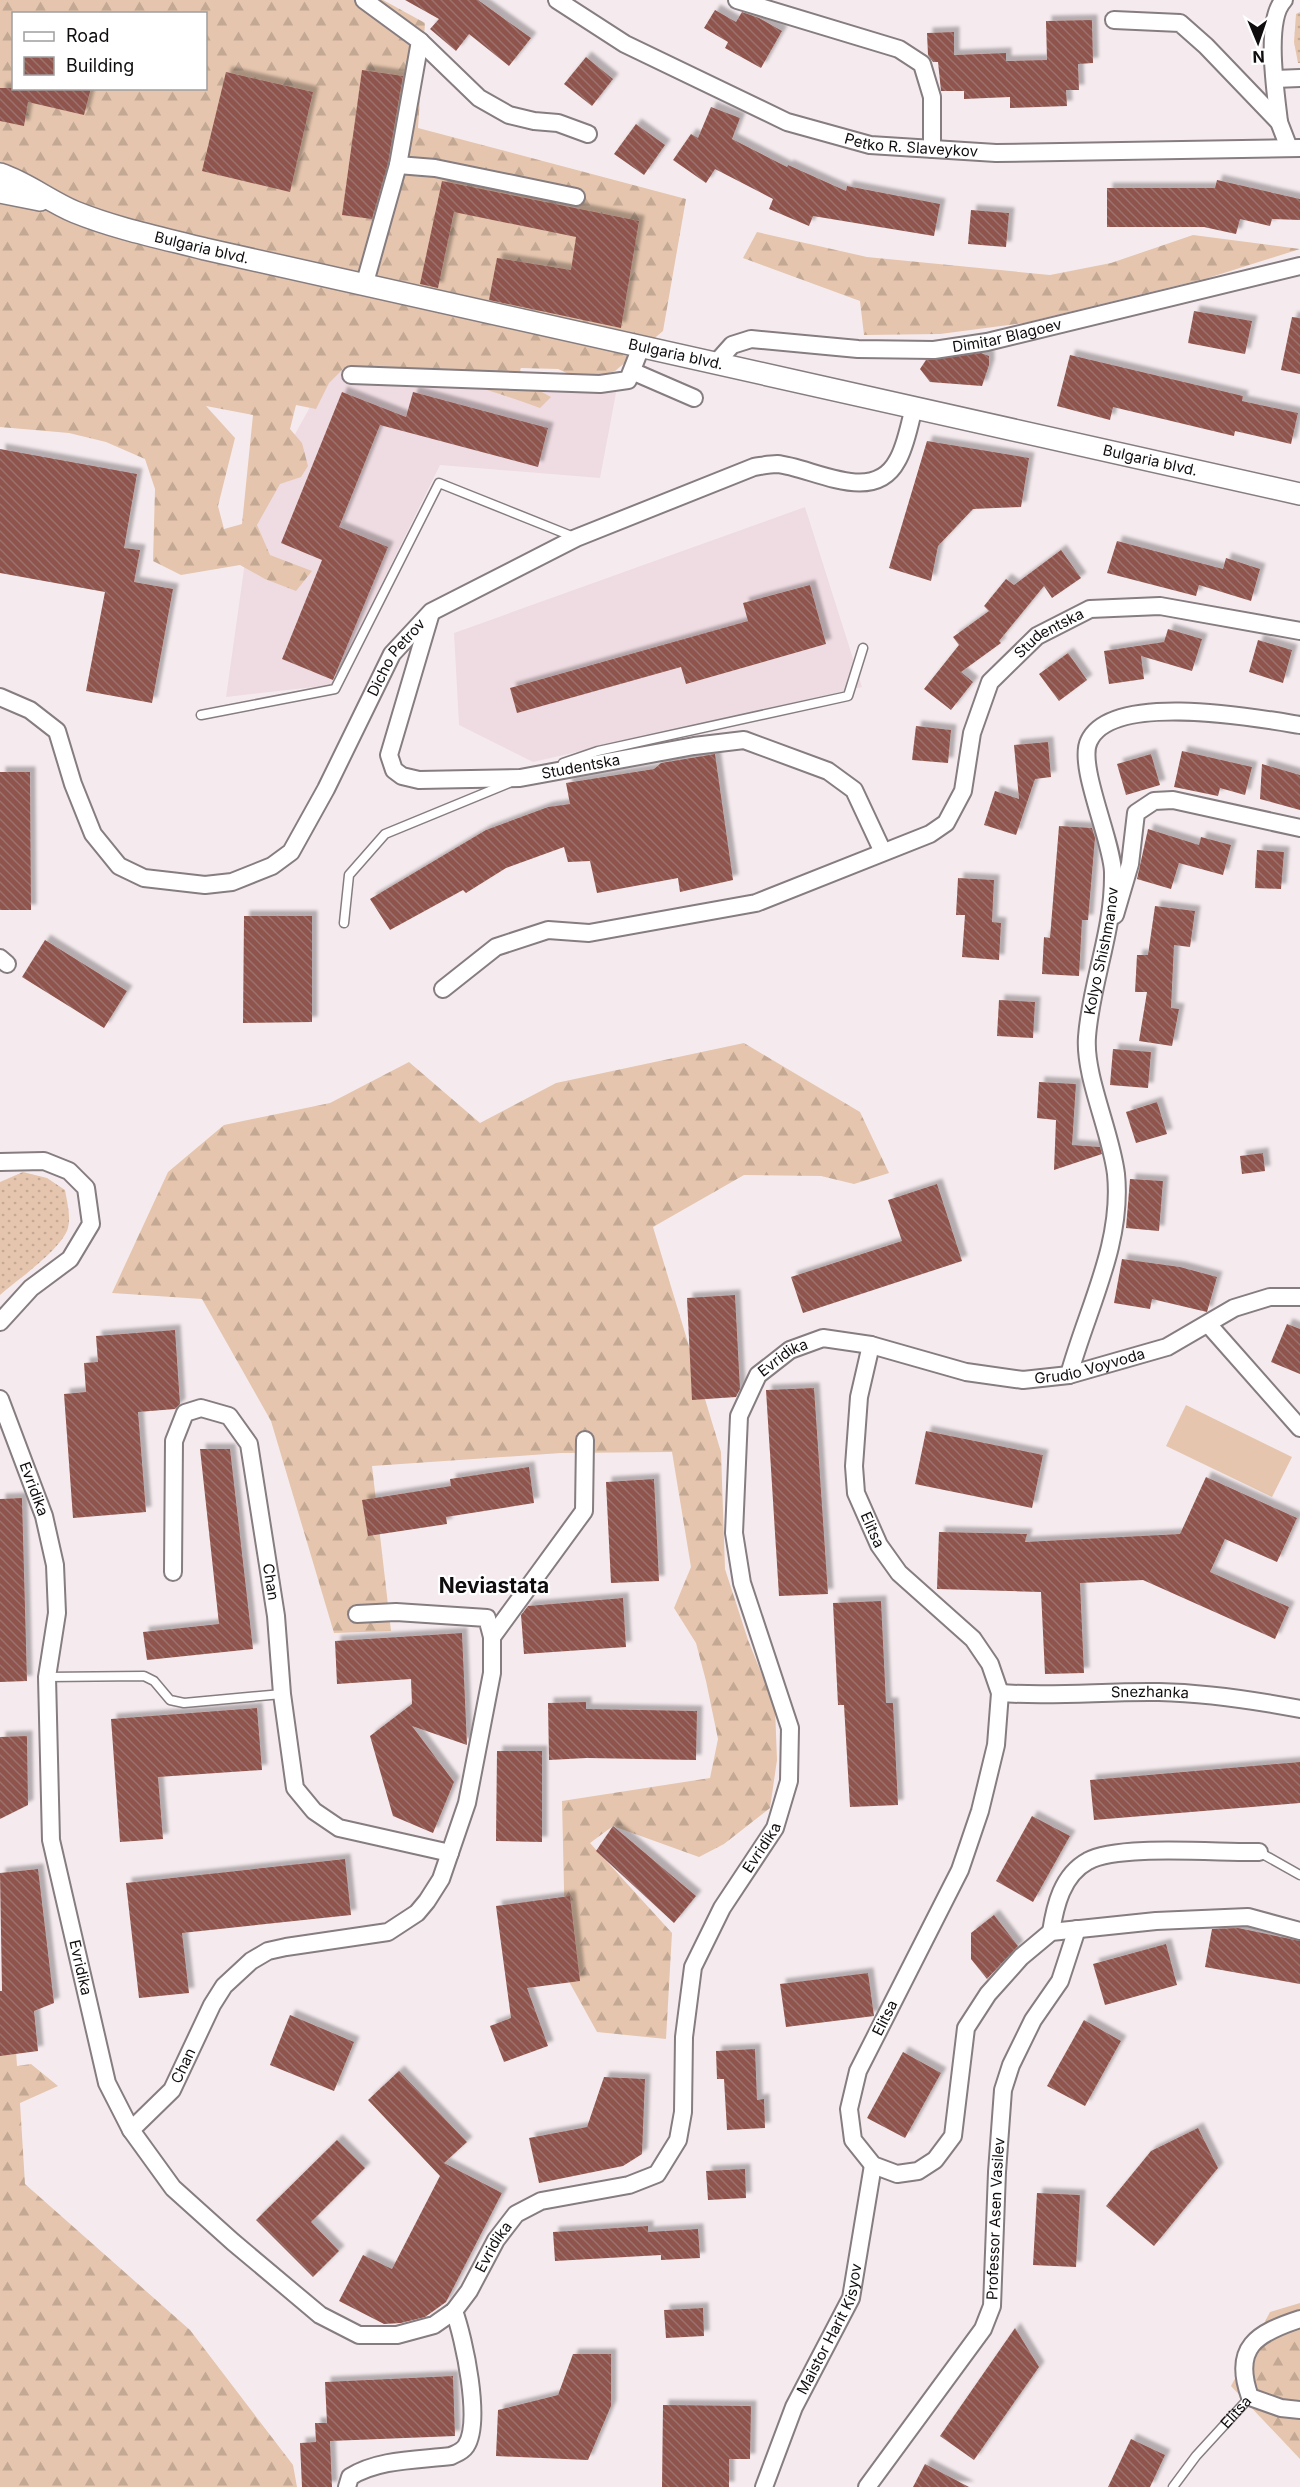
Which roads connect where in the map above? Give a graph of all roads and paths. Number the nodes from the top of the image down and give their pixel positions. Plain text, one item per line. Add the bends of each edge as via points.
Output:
1 (364, 0) edge
2 (557, 0) edge
3 (737, 0) edge
4 (1284, 0) edge
5 (1114, 20) dead end
6 (420, 41) junction
7 (1300, 78) edge
8 (1275, 79) junction
9 (1279, 122) junction
10 (588, 134) dead end
11 (1294, 148) edge
12 (932, 149) junction
13 (398, 165) junction
14 (0, 174) edge
15 (0, 192) edge
16 (576, 197) dead end
17 (56, 203) junction
18 (1296, 269) edge
19 (364, 286) junction
20 (642, 347) junction
21 (716, 363) junction
22 (634, 372) junction
23 (351, 375) dead end
24 (694, 398) dead end
25 (914, 408) junction
26 (1300, 494) edge
27 (576, 538) junction
28 (431, 612) junction
29 (1300, 631) edge
30 (863, 648) dead end
31 (0, 697) edge
32 (201, 715) dead end
33 (1300, 725) edge
34 (520, 778) junction
35 (1300, 828) edge
36 (883, 852) junction
37 (344, 923) dead end
38 (1109, 929) junction
39 (443, 989) dead end
40 (0, 1162) edge
41 (1300, 1297) edge
42 (0, 1322) edge
43 (1208, 1324) junction
44 (871, 1345) junction
45 (1069, 1375) junction
46 (0, 1399) edge
47 (1300, 1428) edge
48 (585, 1440) dead end
49 (174, 1572) dead end
50 (357, 1614) dead end
51 (492, 1637) junction
52 (47, 1677) junction
53 (999, 1693) junction
54 (282, 1694) junction
55 (1300, 1709) edge
56 (1259, 1852) joint
57 (450, 1853) junction
58 (1300, 1875) edge
59 (1077, 1929) junction
60 (1300, 1931) edge
61 (1051, 1932) junction
62 (131, 2130) junction
63 (873, 2165) junction
64 (454, 2311) junction
65 (1300, 2319) edge
66 (1250, 2397) junction
67 (1300, 2410) edge
68 (347, 2487) edge
69 (764, 2487) edge
70 (867, 2487) edge
71 (1173, 2487) edge

1 - 6 street
2 - 12 street, Petko R. Slaveykov via 625,44 787,122 870,145
3 - 12 street via 899,50 922,64 932,97
4 - 8 street via 1277,6 1274,27
5 - 9 street via 1180,23
6 - 10 street via 479,98 509,115 558,123
6 - 13 street
7 - 8 street
8 - 9 street
9 - 11 street
11 - 12 street, Petko R. Slaveykov via 996,153
13 - 16 street via 435,168
13 - 19 street
14 - 17 street, Bulgaria blvd.
15 - 17 street, Bulgaria blvd.
17 - 19 street, Bulgaria blvd. via 119,227
18 - 21 street, Dimitar Blagoev via 987,342 934,350 858,349 751,339 732,345
19 - 20 street, Bulgaria blvd.
20 - 21 street, Bulgaria blvd.
20 - 22 street
21 - 25 street, Bulgaria blvd.
22 - 23 street via 628,380 600,384
22 - 24 street
25 - 26 street, Bulgaria blvd.
25 - 27 street, Dicho Petrov via 898,460 891,470 870,481 848,482 777,464 754,467
27 - 28 street, Dicho Petrov
27 - 32 lane via 439,483 335,689
28 - 31 street, Dicho Petrov via 392,654 291,852 272,866 232,882 205,885 144,878 119,866 93,834 57,731 30,710
28 - 34 street, Studentska via 389,755 394,770 419,780
29 - 36 street, Studentska via 1160,606 1090,609 1036,636 990,682 972,734 963,790 946,823 930,834
30 - 34 lane via 848,696 598,751
33 - 38 street, Kolyo Shishmanov via 1221,712 1135,713 1108,722 1089,740 1085,766 1113,870
34 - 36 street, Studentska via 744,740 828,771 854,790
34 - 37 lane via 385,834 349,875
35 - 38 street via 1196,803 1154,801 1136,813 1124,894
36 - 39 street, Studentska via 756,903 589,933 548,930 496,947
38 - 45 street, Kolyo Shishmanov via 1086,1039 1116,1174 1116,1213 1107,1260
40 - 42 street via 44,1161 69,1171 86,1188 91,1224 70,1259 31,1288
41 - 43 street, Grudio Voyvoda via 1270,1297 1234,1308
43 - 45 street, Grudio Voyvoda via 1167,1347
43 - 47 street
44 - 45 street, Grudio Voyvoda via 966,1372 1023,1380
44 - 53 street, Elitsa via 859,1397 856,1493 879,1545 899,1572 973,1639 990,1664
44 - 64 street, Evridika via 823,1338 790,1350 758,1375 739,1416 734,1533 742,1583 790,1728 789,1781 775,1828 722,1908 693,1967 678,2140 657,2174 629,2186 541,2201 516,2214 495,2240
46 - 52 street, Evridika via 44,1516 55,1564 57,1613
48 - 51 street via 585,1511
49 - 54 street, Chan via 174,1441 185,1413 201,1408 215,1410 229,1416 249,1444 276,1616
50 - 51 street via 396,1612 487,1618
51 - 57 street, Chan via 492,1673 479,1743
52 - 54 lane via 144,1676 154,1681 170,1700 184,1703
52 - 62 street, Evridika via 51,1840 107,2083
53 - 55 street, Snezhanka via 1226,1695
53 - 63 street, Elitsa via 996,1745 960,1870 858,2071 849,2109 853,2140
54 - 57 street, Chan via 295,1788 314,1811 339,1828
56 - 58 lane
56 - 61 street via 1122,1851 1088,1860 1071,1876 1056,1900
57 - 62 street, Chan via 441,1879 427,1900 388,1932 268,1951 238,1971 212,2005 172,2090
59 - 60 street via 1248,1917
59 - 61 street
59 - 70 street, Professor Asen Vasilev via 1060,1981 1033,2020 1003,2090 992,2306 983,2329
61 - 63 street via 988,1994 966,2028 953,2136 935,2160 918,2172 897,2174
62 - 64 street, Evridika via 173,2188 320,2315 359,2335 397,2336 434,2325
63 - 69 street, Maistor Harit Kisyov via 851,2298 794,2407
64 - 68 street via 463,2335 469,2375 472,2428 467,2444 451,2456 359,2471 350,2476
65 - 66 street, Elitsa via 1269,2329 1249,2346 1245,2366
66 - 67 street
66 - 71 lane, Elitsa

